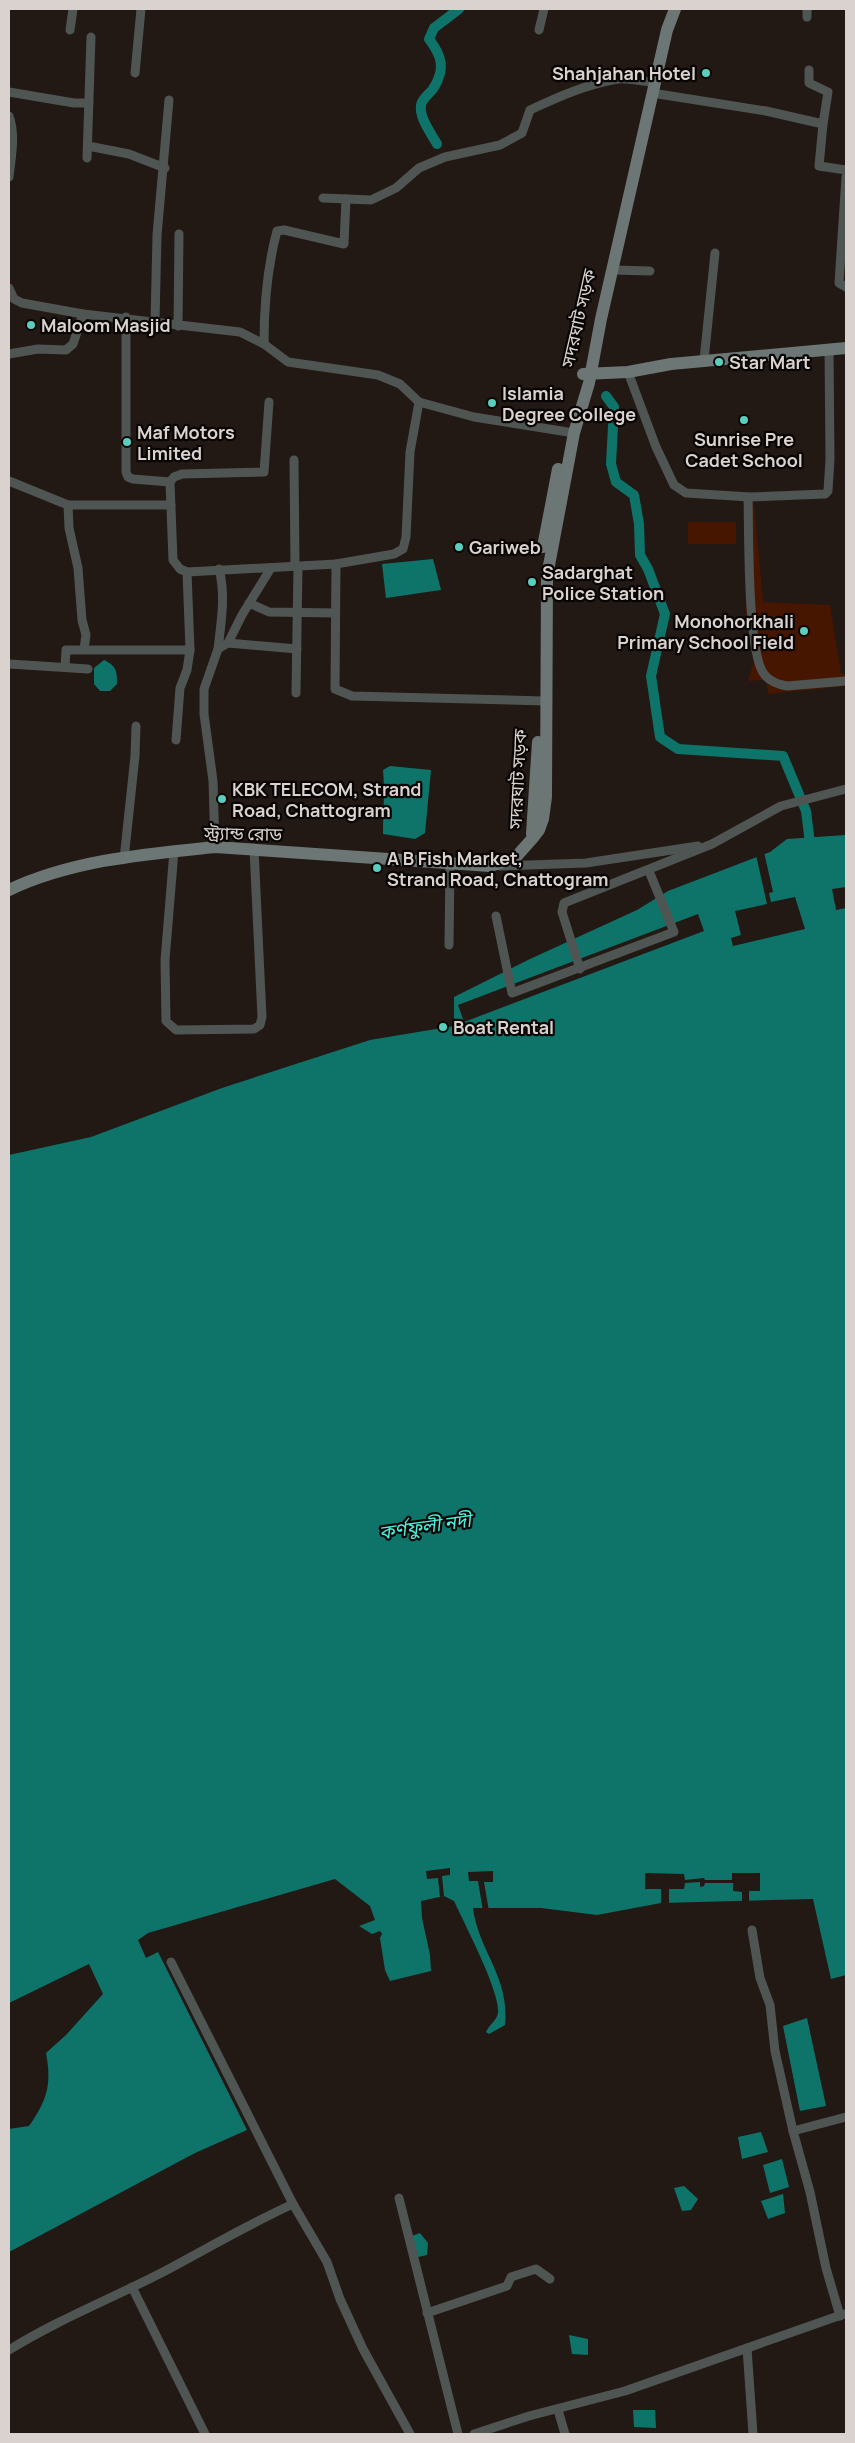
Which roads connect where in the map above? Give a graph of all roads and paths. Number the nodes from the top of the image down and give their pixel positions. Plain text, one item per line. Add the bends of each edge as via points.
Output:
1 (73, 9) edge
2 (141, 9) edge
3 (544, 9) edge
4 (669, 9) edge
5 (675, 9) edge
6 (70, 30) dead end
7 (539, 30) dead end
8 (91, 37) dead end
9 (809, 70) dead end
10 (136, 72) dead end
11 (651, 88) junction
12 (9, 92) edge
13 (169, 100) dead end
14 (89, 103) junction
15 (9, 116) edge
16 (823, 124) junction
17 (88, 146) junction
18 (10, 150) edge
19 (87, 158) dead end
20 (165, 168) junction
21 (846, 170) edge
22 (9, 177) edge
23 (846, 177) edge
24 (323, 198) dead end
25 (346, 199) junction
26 (179, 234) dead end
27 (715, 253) dead end
28 (613, 270) junction
29 (650, 271) dead end
30 (846, 287) edge
31 (9, 288) edge
32 (83, 314) junction
33 (126, 317) junction
34 (154, 322) junction
35 (178, 326) junction
36 (264, 344) junction
37 (846, 348) edge
38 (829, 349) junction
39 (9, 354) edge
40 (704, 360) junction
41 (628, 372) junction
42 (587, 374) junction
43 (269, 402) dead end
44 (419, 402) junction
45 (570, 432) junction
46 (294, 460) dead end
47 (9, 481) edge
48 (170, 482) junction
49 (748, 497) junction
50 (68, 505) junction
51 (171, 505) junction
52 (336, 564) junction
53 (296, 566) junction
54 (271, 568) junction
55 (219, 570) junction
56 (187, 572) junction
57 (249, 603) junction
58 (335, 613) junction
59 (298, 614) junction
60 (228, 643) junction
61 (84, 649) junction
62 (218, 649) junction
63 (297, 649) junction
64 (190, 650) junction
65 (9, 664) edge
66 (65, 667) junction
67 (88, 669) dead end
68 (846, 681) edge
69 (296, 694) dead end
70 (541, 701) junction
71 (136, 726) dead end
72 (176, 740) dead end
73 (846, 789) edge
74 (532, 839) joint
75 (712, 844) junction
76 (215, 847) junction
77 (254, 849) junction
78 (174, 851) junction
79 (124, 859) junction
80 (450, 863) junction
81 (490, 866) junction
82 (649, 871) junction
83 (9, 890) edge
84 (496, 916) dead end
85 (449, 945) dead end
86 (580, 968) junction
87 (752, 1930) dead end
88 (172, 1962) dead end
89 (846, 2117) edge
90 (793, 2131) junction
91 (398, 2198) dead end
92 (294, 2204) junction
93 (550, 2279) dead end
94 (132, 2287) junction
95 (427, 2313) junction
96 (843, 2315) edge
97 (747, 2348) junction
98 (9, 2350) edge
99 (558, 2410) junction
100 (205, 2434) edge
101 (410, 2434) edge
102 (458, 2434) edge
103 (474, 2434) edge
104 (565, 2434) edge
105 (752, 2434) edge

1 - 6 street
2 - 10 street
3 - 7 street
4 - 11 main road, সদরঘাট সড়ক via 662,28
5 - 11 main road, সদরঘাট সড়ক
8 - 14 street
9 - 16 street via 809,83 828,92
11 - 16 street
11 - 25 street via 620,79 575,90 530,110 522,134 500,145 445,156 419,168 396,188 378,198
11 - 28 main road, সদরঘাট সড়ক
11 - 42 main road, সদরঘাট সড়ক
12 - 14 street
13 - 20 street
14 - 17 street
15 - 18 street via 12,123
16 - 21 street via 819,166
17 - 19 street
17 - 20 street via 130,154
18 - 22 street
20 - 34 street via 157,235
23 - 30 street via 839,283
24 - 25 street
25 - 36 street via 344,244 277,231 265,301
26 - 35 street
27 - 40 street
28 - 29 street
28 - 42 main road, সদরঘাট সড়ক
31 - 32 street via 14,299 22,303
32 - 33 street
32 - 39 street via 73,344 66,350 38,349
33 - 34 street
33 - 48 street via 126,472 133,479
34 - 35 street
35 - 36 street via 240,332
36 - 44 street via 288,362 378,375 400,384
37 - 38 main road
38 - 40 main road
38 - 49 street via 830,459 827,493
40 - 41 main road
41 - 42 main road
41 - 49 street via 674,485 686,493
42 - 45 main road, সদরঘাট সড়ক
43 - 48 street via 264,472 182,474
44 - 45 street via 474,417
44 - 52 street via 410,452 403,549 394,554
45 - 70 main road, সদরঘাট সড়ক via 547,576
46 - 53 street
47 - 50 street
48 - 51 street
49 - 68 street via 753,629 764,674 780,685
50 - 51 street
50 - 61 street via 86,635
51 - 56 street via 173,560
52 - 53 street
52 - 58 street
53 - 54 street
53 - 59 street
54 - 55 street
54 - 57 street
55 - 56 street
55 - 62 street via 222,609
56 - 64 street
57 - 59 street via 269,612
57 - 60 street
58 - 59 street
58 - 70 street via 335,689 342,693 352,696
59 - 63 street
60 - 62 street
60 - 63 street
61 - 64 street
61 - 66 street via 65,650
62 - 76 street via 204,689 213,781
63 - 69 street
64 - 72 street via 180,688
65 - 66 street
66 - 67 street
70 - 74 main road, সদরঘাট সড়ক via 546,797 543,819
71 - 79 street
73 - 75 street via 782,806
74 - 81 main road, স্ট্র্যান্ড রোড via 515,858
75 - 81 street via 586,863
75 - 82 street
76 - 77 main road, স্ট্র্যান্ড রোড
76 - 78 main road, স্ট্র্যান্ড রোড
77 - 78 street via 262,1017 260,1025 254,1029 237,1030 176,1030 166,1021 165,960
77 - 80 main road, স্ট্র্যান্ড রোড
78 - 79 main road, স্ট্র্যান্ড রোড
79 - 83 main road, স্ট্র্যান্ড রোড via 65,868
80 - 81 main road, স্ট্র্যান্ড রোড
80 - 85 street
82 - 86 street via 564,903 562,912
82 - 86 street via 674,932
84 - 86 street via 512,993
87 - 90 street via 760,1978 770,2005 775,2052
88 - 92 street
89 - 90 street
90 - 96 street via 826,2268
91 - 95 street
92 - 94 street
92 - 101 street via 327,2262 362,2350
93 - 95 street via 536,2269 511,2277 507,2286
94 - 98 street via 48,2326
94 - 100 street
95 - 102 street
96 - 97 street
97 - 99 street via 625,2391
97 - 105 street
99 - 103 street
99 - 104 street

